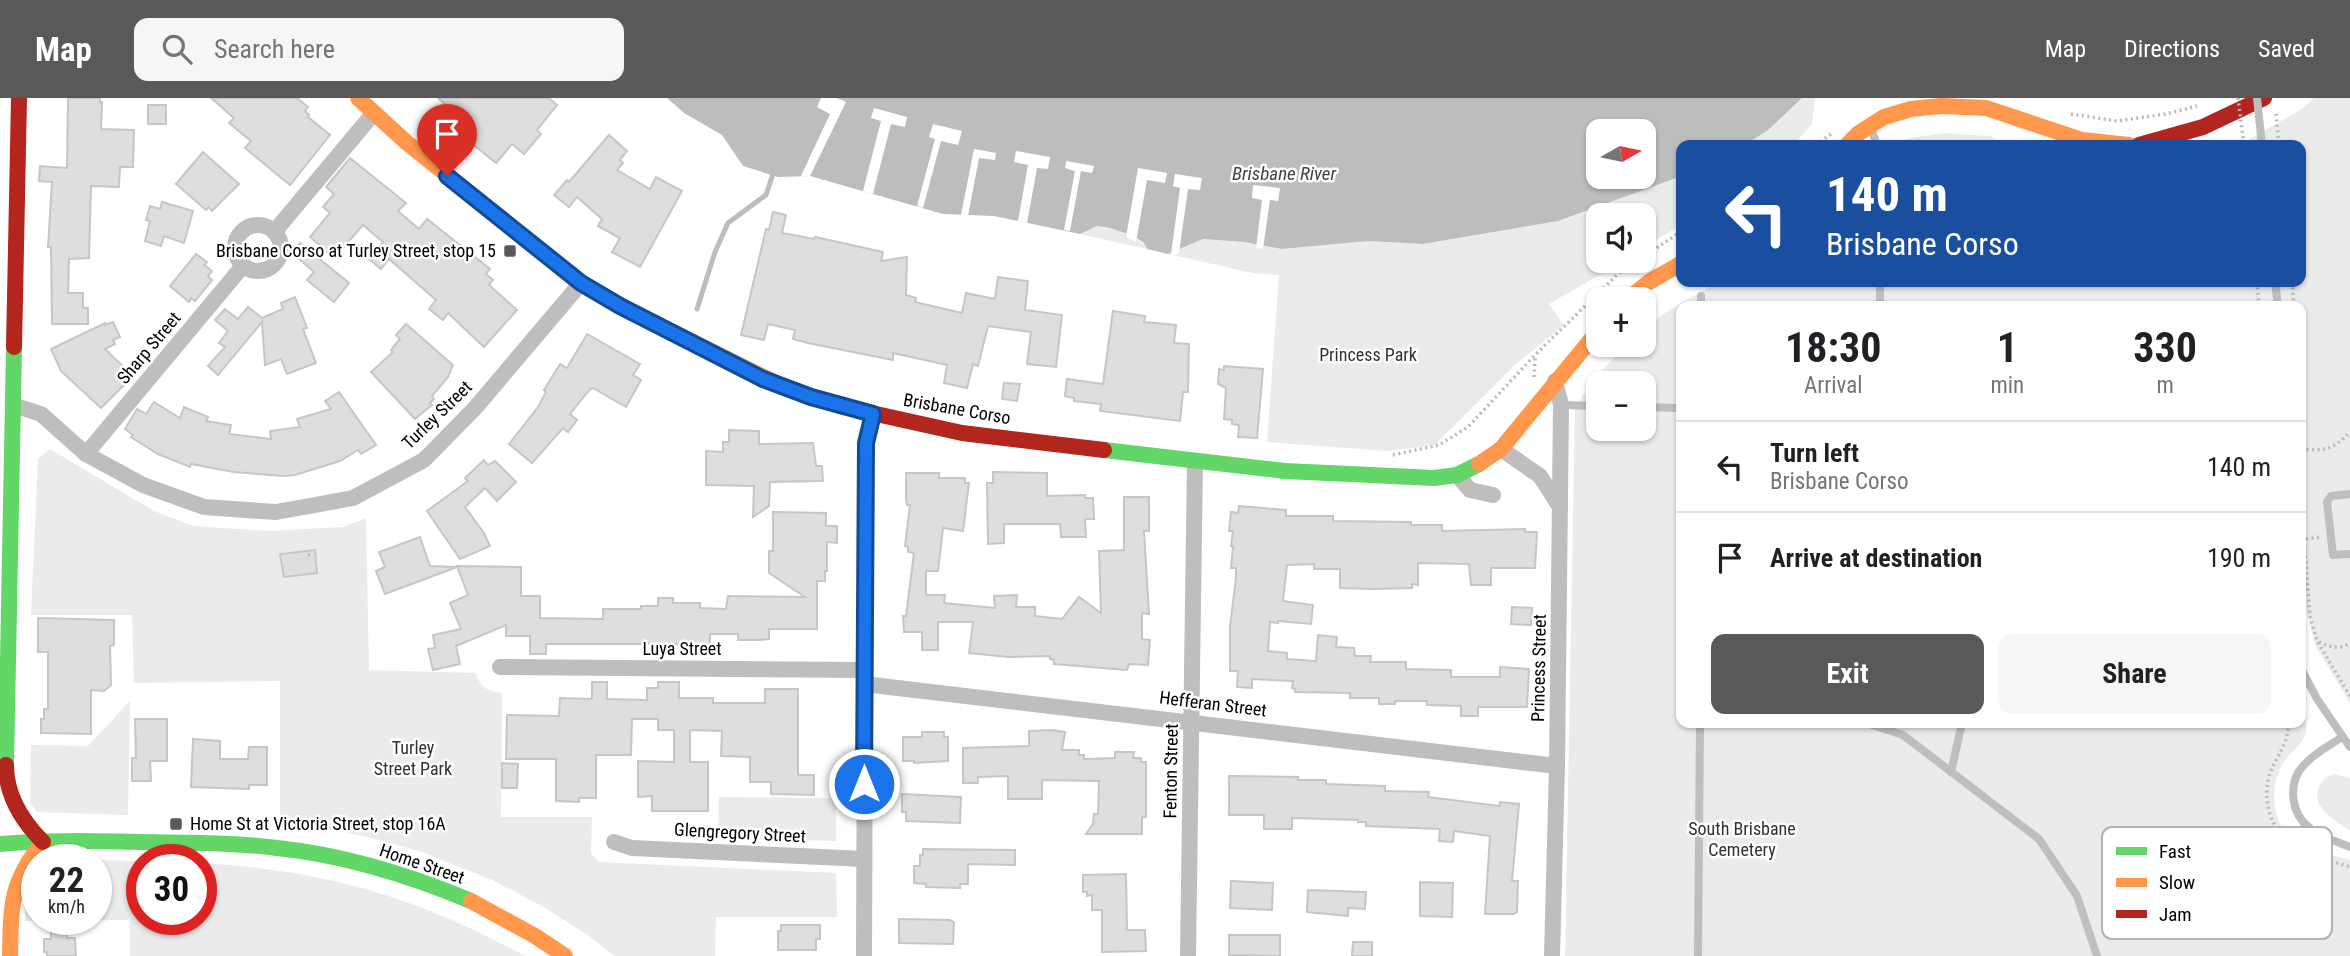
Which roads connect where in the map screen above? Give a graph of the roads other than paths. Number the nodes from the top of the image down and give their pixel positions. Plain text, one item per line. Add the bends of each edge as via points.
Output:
1 (19, 98) edge
2 (358, 98) edge
3 (2257, 98) edge
4 (2270, 104) edge
5 (373, 114) junction
6 (1870, 125) junction
7 (1853, 140) edge
8 (1875, 140) edge
9 (2082, 140) edge
10 (2165, 140) edge
11 (2261, 140) edge
12 (275, 231) junction
13 (1676, 266) edge
14 (242, 267) junction
15 (581, 283) junction
16 (1643, 287) edge
17 (8, 289) edge
18 (1701, 296) dead end
19 (1701, 301) edge
20 (1586, 345) edge
21 (1555, 381) junction
22 (13, 405) junction
23 (1561, 405) junction
24 (1586, 406) edge
25 (1656, 407) edge
26 (1676, 408) edge
27 (873, 414) junction
28 (1501, 449) junction
29 (86, 454) junction
30 (1195, 461) junction
31 (1457, 475) junction
32 (2350, 494) edge
33 (1493, 495) dead end
34 (1560, 507) junction
35 (2350, 554) edge
36 (500, 667) dead end
37 (864, 677) junction
38 (2306, 677) edge
39 (1191, 721) junction
40 (1700, 728) edge
41 (1881, 728) edge
42 (1961, 728) edge
43 (2342, 737) junction
44 (2350, 747) edge
45 (1557, 765) junction
46 (1951, 772) junction
47 (6, 778) junction
48 (0, 795) edge
49 (2309, 827) edge
50 (2332, 840) edge
51 (43, 842) junction
52 (614, 842) dead end
53 (0, 844) edge
54 (2350, 848) edge
55 (864, 859) junction
56 (10, 956) edge
57 (565, 956) edge
58 (864, 956) edge
59 (1188, 956) edge
60 (1552, 956) edge
61 (1698, 956) edge
62 (2097, 956) edge

1 - 17 street
2 - 5 street, Brisbane Corso
3 - 11 lane, bridge
4 - 10 street
5 - 12 street
5 - 15 street, Brisbane Corso
6 - 7 street
6 - 8 lane
6 - 9 street via 1910,107 1988,108
12 - 14 street via 281,250 276,263 263,271
12 - 14 street via 254,226 239,235 235,250
13 - 16 street
14 - 29 street, Sharp Street
15 - 27 street, Brisbane Corso via 763,379
15 - 29 street, Turley Street via 476,407 424,460 353,498 276,512 204,507 143,485
17 - 22 street
18 - 19 lane
20 - 21 street
21 - 23 street, Princess Street
21 - 28 street
22 - 29 street, Turley Street via 41,414
22 - 47 street
23 - 24 lane
23 - 34 street, Princess Street
25 - 26 lane
27 - 30 street, Brisbane Corso via 962,432
27 - 37 street via 866,443
28 - 31 street
28 - 34 street via 1540,476
30 - 31 street, Brisbane Corso via 1285,471 1434,478
30 - 39 street, Fenton Street
31 - 33 street via 1470,490
32 - 35 lane via 2331,496 2327,502 2333,555
34 - 45 street, Princess Street
36 - 37 street, Luya Street
37 - 39 street, Hefferan Street
37 - 55 street
38 - 43 lane
39 - 45 street, Hefferan Street
39 - 59 street, Fenton Street
40 - 61 lane
41 - 46 lane via 1903,735
42 - 46 lane
43 - 44 lane
43 - 49 lane via 2302,766 2296,778 2295,807
45 - 60 street, Princess Street
46 - 62 lane via 2039,839 2077,896
47 - 48 street
47 - 51 street via 18,814
50 - 54 lane
51 - 53 street, Home Street
51 - 56 street via 18,876 11,902
51 - 57 street, Home Street via 245,845 342,858 466,900
52 - 55 street, Glengregory Street via 632,848
55 - 58 street

